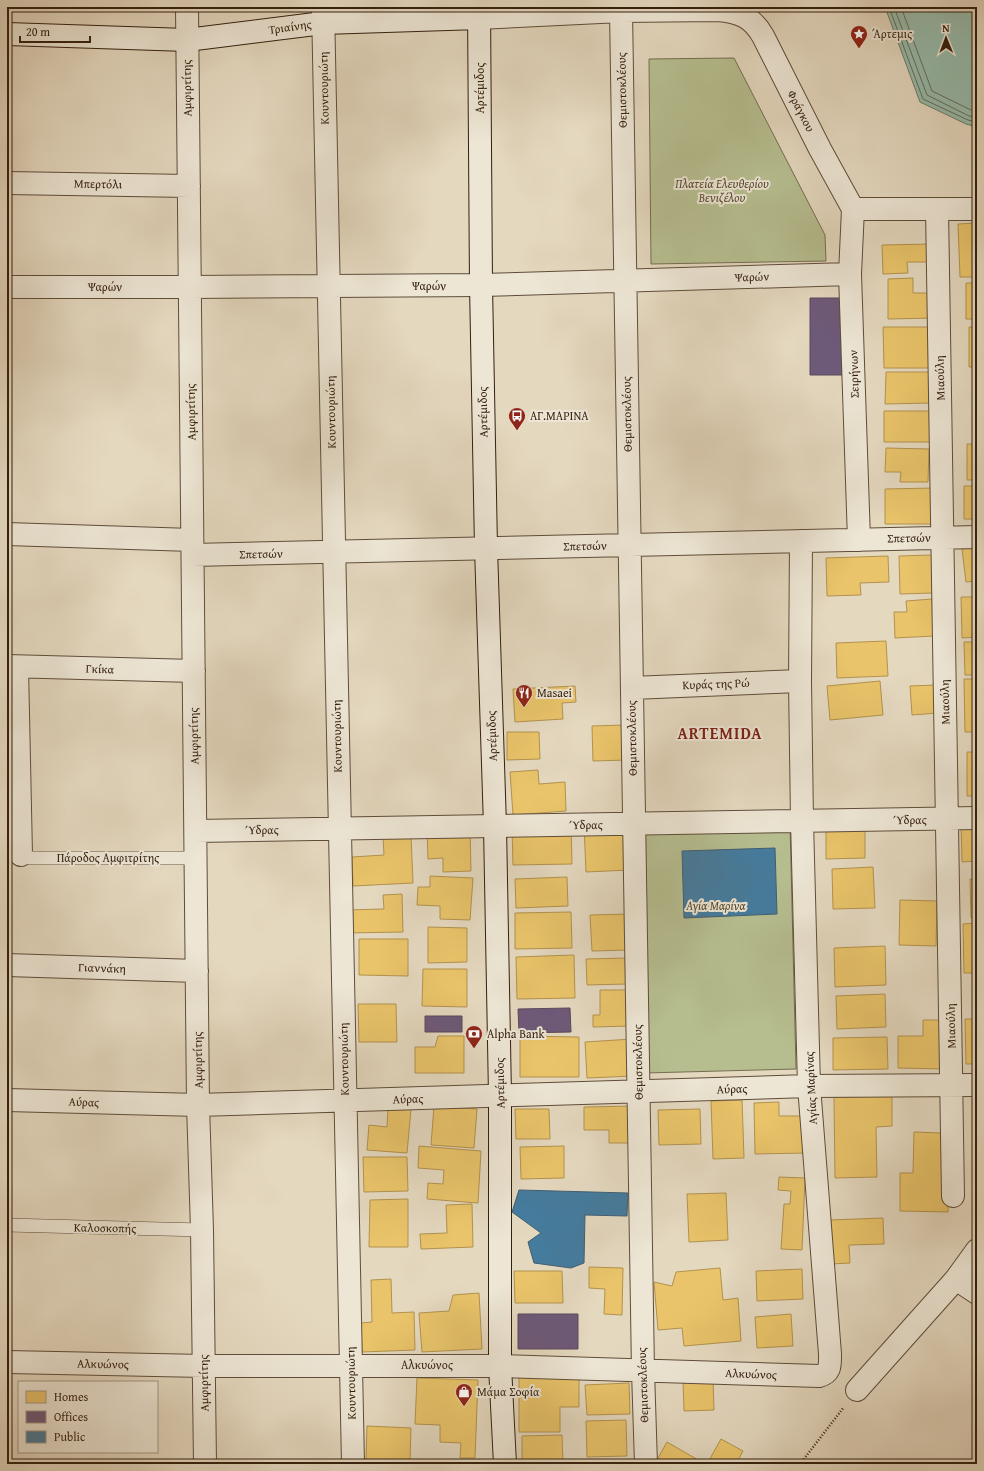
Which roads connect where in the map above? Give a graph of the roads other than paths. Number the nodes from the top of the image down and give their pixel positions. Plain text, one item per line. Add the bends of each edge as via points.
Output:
1 (187, 7) edge
2 (621, 11) junction
3 (479, 12) edge
4 (323, 15) edge
5 (7, 34) edge
6 (187, 40) junction
7 (7, 183) edge
8 (188, 186) junction
9 (853, 209) junction
10 (937, 209) junction
11 (977, 209) edge
12 (850, 274) junction
13 (625, 280) junction
14 (328, 286) junction
15 (481, 286) junction
16 (7, 287) edge
17 (190, 288) junction
18 (7, 534) edge
19 (977, 537) edge
20 (943, 538) junction
21 (859, 540) junction
22 (802, 541) junction
23 (629, 545) junction
24 (192, 548) junction
25 (486, 548) junction
26 (334, 552) junction
27 (12, 666) edge
28 (194, 671) junction
29 (800, 681) junction
30 (632, 688) junction
31 (977, 818) edge
32 (947, 819) junction
33 (802, 821) junction
34 (634, 824) junction
35 (495, 826) junction
36 (339, 829) junction
37 (196, 831) junction
38 (21, 855) joint
39 (196, 858) junction
40 (7, 965) edge
41 (197, 971) junction
42 (952, 1085) junction
43 (810, 1086) junction
44 (977, 1086) edge
45 (638, 1092) junction
46 (500, 1096) junction
47 (7, 1100) edge
48 (345, 1101) junction
49 (198, 1106) junction
50 (953, 1196) dead end
51 (7, 1225) edge
52 (202, 1230) junction
53 (977, 1250) edge
54 (956, 1279) junction
55 (977, 1292) edge
56 (830, 1354) joint
57 (7, 1362) edge
58 (351, 1365) junction
59 (204, 1366) junction
60 (500, 1366) junction
61 (642, 1371) junction
62 (857, 1390) road end
63 (205, 1464) edge
64 (353, 1464) edge
65 (505, 1464) edge
66 (646, 1464) edge

1 - 6 street, Αμφιρτίτης
2 - 3 street, Τριαίνης
2 - 9 street, Φράγκου via 730,11 757,25
2 - 13 street, Θεμιστοκλέους
3 - 4 street, Τριαίνης
3 - 15 street, Αρτέμιδος
4 - 6 street, Τριαίνης
4 - 14 street, Κουντουριώτη
5 - 6 street, Τριαίνης
6 - 8 street, Αμφιρτίτης
7 - 8 street, Μπερτόλι
8 - 17 street, Αμφιρτίτης
9 - 10 street
9 - 12 street, Σειρήνων
10 - 11 street
10 - 20 street, Μιαούλη
12 - 13 street, Ψαρών
12 - 21 street, Σειρήνων
13 - 15 street, Ψαρών
13 - 23 street, Θεμιστοκλέους
14 - 15 street, Ψαρών
14 - 17 street, Ψαρών
14 - 26 street, Κουντουριώτη
15 - 25 street, Αρτέμιδος
16 - 17 street, Ψαρών
17 - 24 street, Αμφιρτίτης
18 - 24 street, Σπετσών
19 - 20 street, Σπετσών
20 - 21 street, Σπετσών
20 - 32 street, Μιαούλη
21 - 22 street, Σπετσών
22 - 23 street, Σπετσών
22 - 29 street, Αγίας Μαρίνας
23 - 25 street, Σπετσών
23 - 30 street, Θεμιστοκλέους
24 - 26 street, Σπετσών
24 - 28 street, Αμφιρτίτης
25 - 26 street, Σπετσών
25 - 35 street, Αρτέμιδος
26 - 36 street, Κουντουριώτη
27 - 28 street, Γκίκα
27 - 38 street
28 - 37 street, Αμφιρτίτης
29 - 30 street, Κυράς της Ρώ
29 - 33 street, Αγίας Μαρίνας
30 - 34 street, Θεμιστοκλέους
31 - 32 street, Ύδρας
32 - 33 street, Ύδρας
32 - 42 street, Μιαούλη
33 - 34 street, Ύδρας
33 - 43 street, Αγίας Μαρίνας
34 - 35 street, Ύδρας
34 - 45 street, Θεμιστοκλέους
35 - 36 street, Ύδρας
35 - 46 street, Αρτέμιδος
36 - 37 street, Ύδρας
36 - 48 street, Κουντουριώτη
37 - 39 street, Αμφιρτίτης
38 - 39 lane, Πάροδος Αμφιτρίτης via 30,858
39 - 41 street, Αμφιρτίτης
40 - 41 street, Γιαννάκη
41 - 49 street, Αμφιρτίτης
42 - 43 street, Αύρας
42 - 44 street, Αύρας
42 - 50 street, Μιαούλη
43 - 45 street, Αύρας
43 - 56 street, Αγίας Μαρίνας
45 - 46 street, Αύρας
45 - 61 street, Θεμιστοκλέους
46 - 48 street, Αύρας
46 - 60 street, Αρτέμιδος
47 - 49 street, Αύρας
48 - 49 street, Αύρας
48 - 58 street, Κουντουριώτη
49 - 52 street, Αμφιρτίτης
51 - 52 lane, Καλοσκοπής
52 - 59 street, Αμφιρτίτης
53 - 54 street
54 - 55 street
54 - 62 street
56 - 61 street, Αλκυώνος via 828,1372 819,1376
57 - 59 street, Αλκυώνος
58 - 59 street, Αλκυώνος
58 - 60 street, Αλκυώνος
58 - 64 street, Κουντουριώτη
59 - 63 street, Αμφιρτίτης
60 - 61 street, Αλκυώνος
60 - 65 street, Αρτέμιδος
61 - 66 street, Θεμιστοκλέους

